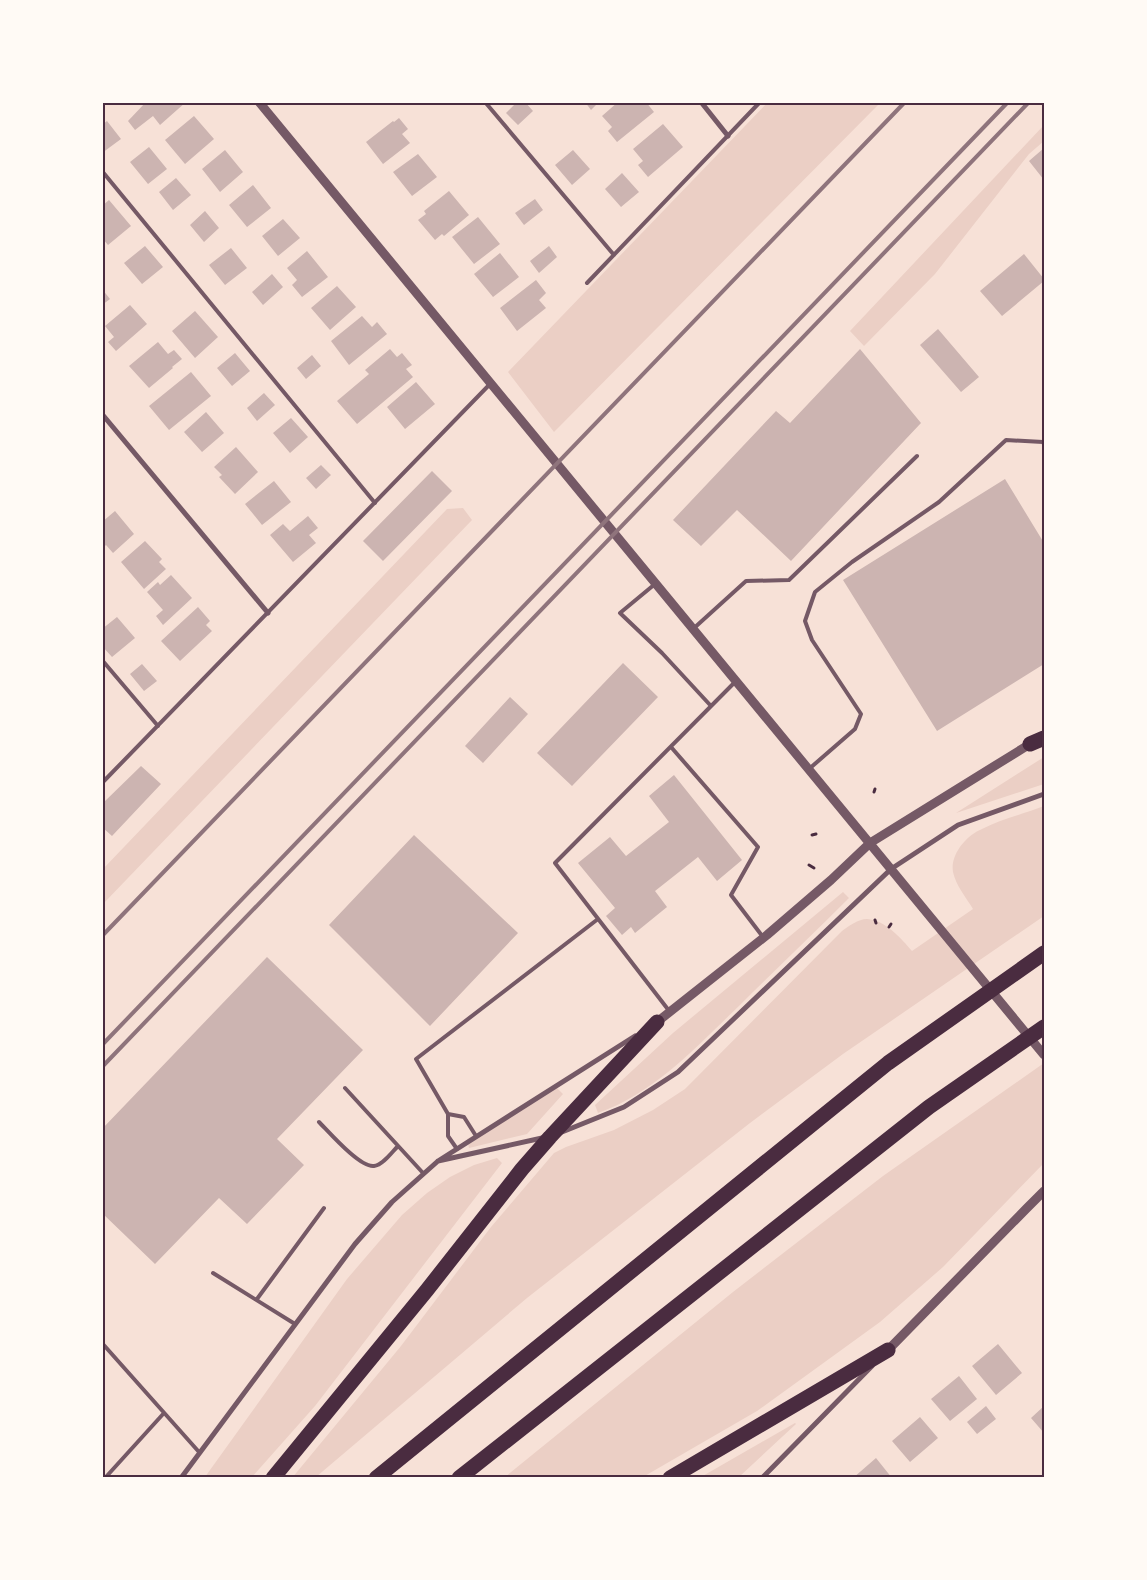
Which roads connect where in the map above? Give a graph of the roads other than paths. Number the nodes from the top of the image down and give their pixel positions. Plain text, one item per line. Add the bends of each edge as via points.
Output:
1 (260, 102) edge
2 (485, 102) edge
3 (701, 102) edge
4 (760, 102) edge
5 (728, 136) junction
6 (102, 171) edge
7 (614, 255) junction
8 (587, 283) dead end
9 (491, 384) junction
10 (102, 414) edge
11 (1044, 444) edge
12 (917, 456) dead end
13 (375, 503) junction
14 (655, 583) junction
15 (268, 613) junction
16 (694, 629) junction
17 (102, 660) edge
18 (736, 681) junction
19 (711, 706) junction
20 (158, 726) junction
21 (1044, 736) edge
22 (1030, 744) joint
23 (671, 747) junction
24 (809, 769) junction
25 (102, 784) edge
26 (1044, 794) edge
27 (870, 843) junction
28 (891, 869) junction
29 (598, 919) junction
30 (764, 938) junction
31 (1044, 953) edge
32 (670, 1012) junction
33 (657, 1022) junction
34 (1044, 1027) edge
35 (1044, 1055) edge
36 (345, 1088) dead end
37 (448, 1114) junction
38 (319, 1122) dead end
39 (476, 1136) junction
40 (550, 1137) junction
41 (398, 1146) junction
42 (457, 1149) junction
43 (438, 1161) junction
44 (423, 1173) junction
45 (1044, 1191) edge
46 (324, 1208) dead end
47 (213, 1273) dead end
48 (257, 1300) junction
49 (295, 1324) junction
50 (102, 1343) edge
51 (888, 1350) junction
52 (164, 1413) junction
53 (200, 1452) junction
54 (105, 1478) edge
55 (181, 1478) edge
56 (273, 1478) edge
57 (376, 1478) edge
58 (459, 1478) edge
59 (670, 1478) edge
60 (762, 1478) edge

1 - 9 street
2 - 7 lane
3 - 5 street
4 - 5 lane
5 - 7 lane
6 - 13 lane
7 - 8 lane
9 - 13 lane
9 - 14 street
10 - 15 street
11 - 24 lane via 1006,440 939,502 852,562 815,592 806,621 812,640 861,714 855,729
12 - 16 lane via 789,580 746,582
13 - 15 lane
14 - 16 street
14 - 19 lane via 620,613
15 - 20 lane
16 - 18 street
17 - 20 lane
18 - 19 lane
18 - 24 street
19 - 23 lane
20 - 25 lane
21 - 22 highway
22 - 27 street
23 - 29 lane via 554,863
23 - 30 lane via 758,847 731,895
24 - 27 street
26 - 28 street via 958,825
27 - 28 street
27 - 30 street
28 - 35 street
28 - 40 street via 678,1072 624,1108
29 - 32 lane
29 - 37 lane via 416,1059
30 - 32 street
31 - 57 highway via 888,1063
32 - 33 street
33 - 39 street
33 - 40 highway
34 - 58 highway via 930,1107
36 - 41 lane
37 - 39 lane via 464,1117
37 - 42 lane via 448,1136
38 - 41 lane via 368,1165 378,1164
39 - 42 street
40 - 43 street
40 - 56 highway
41 - 44 lane
42 - 43 street
43 - 44 street
44 - 49 street via 355,1244
45 - 51 street
46 - 48 lane
47 - 48 lane
48 - 49 lane
49 - 53 street
50 - 52 lane
51 - 59 highway
51 - 60 street
52 - 53 lane
52 - 54 lane
53 - 55 street

